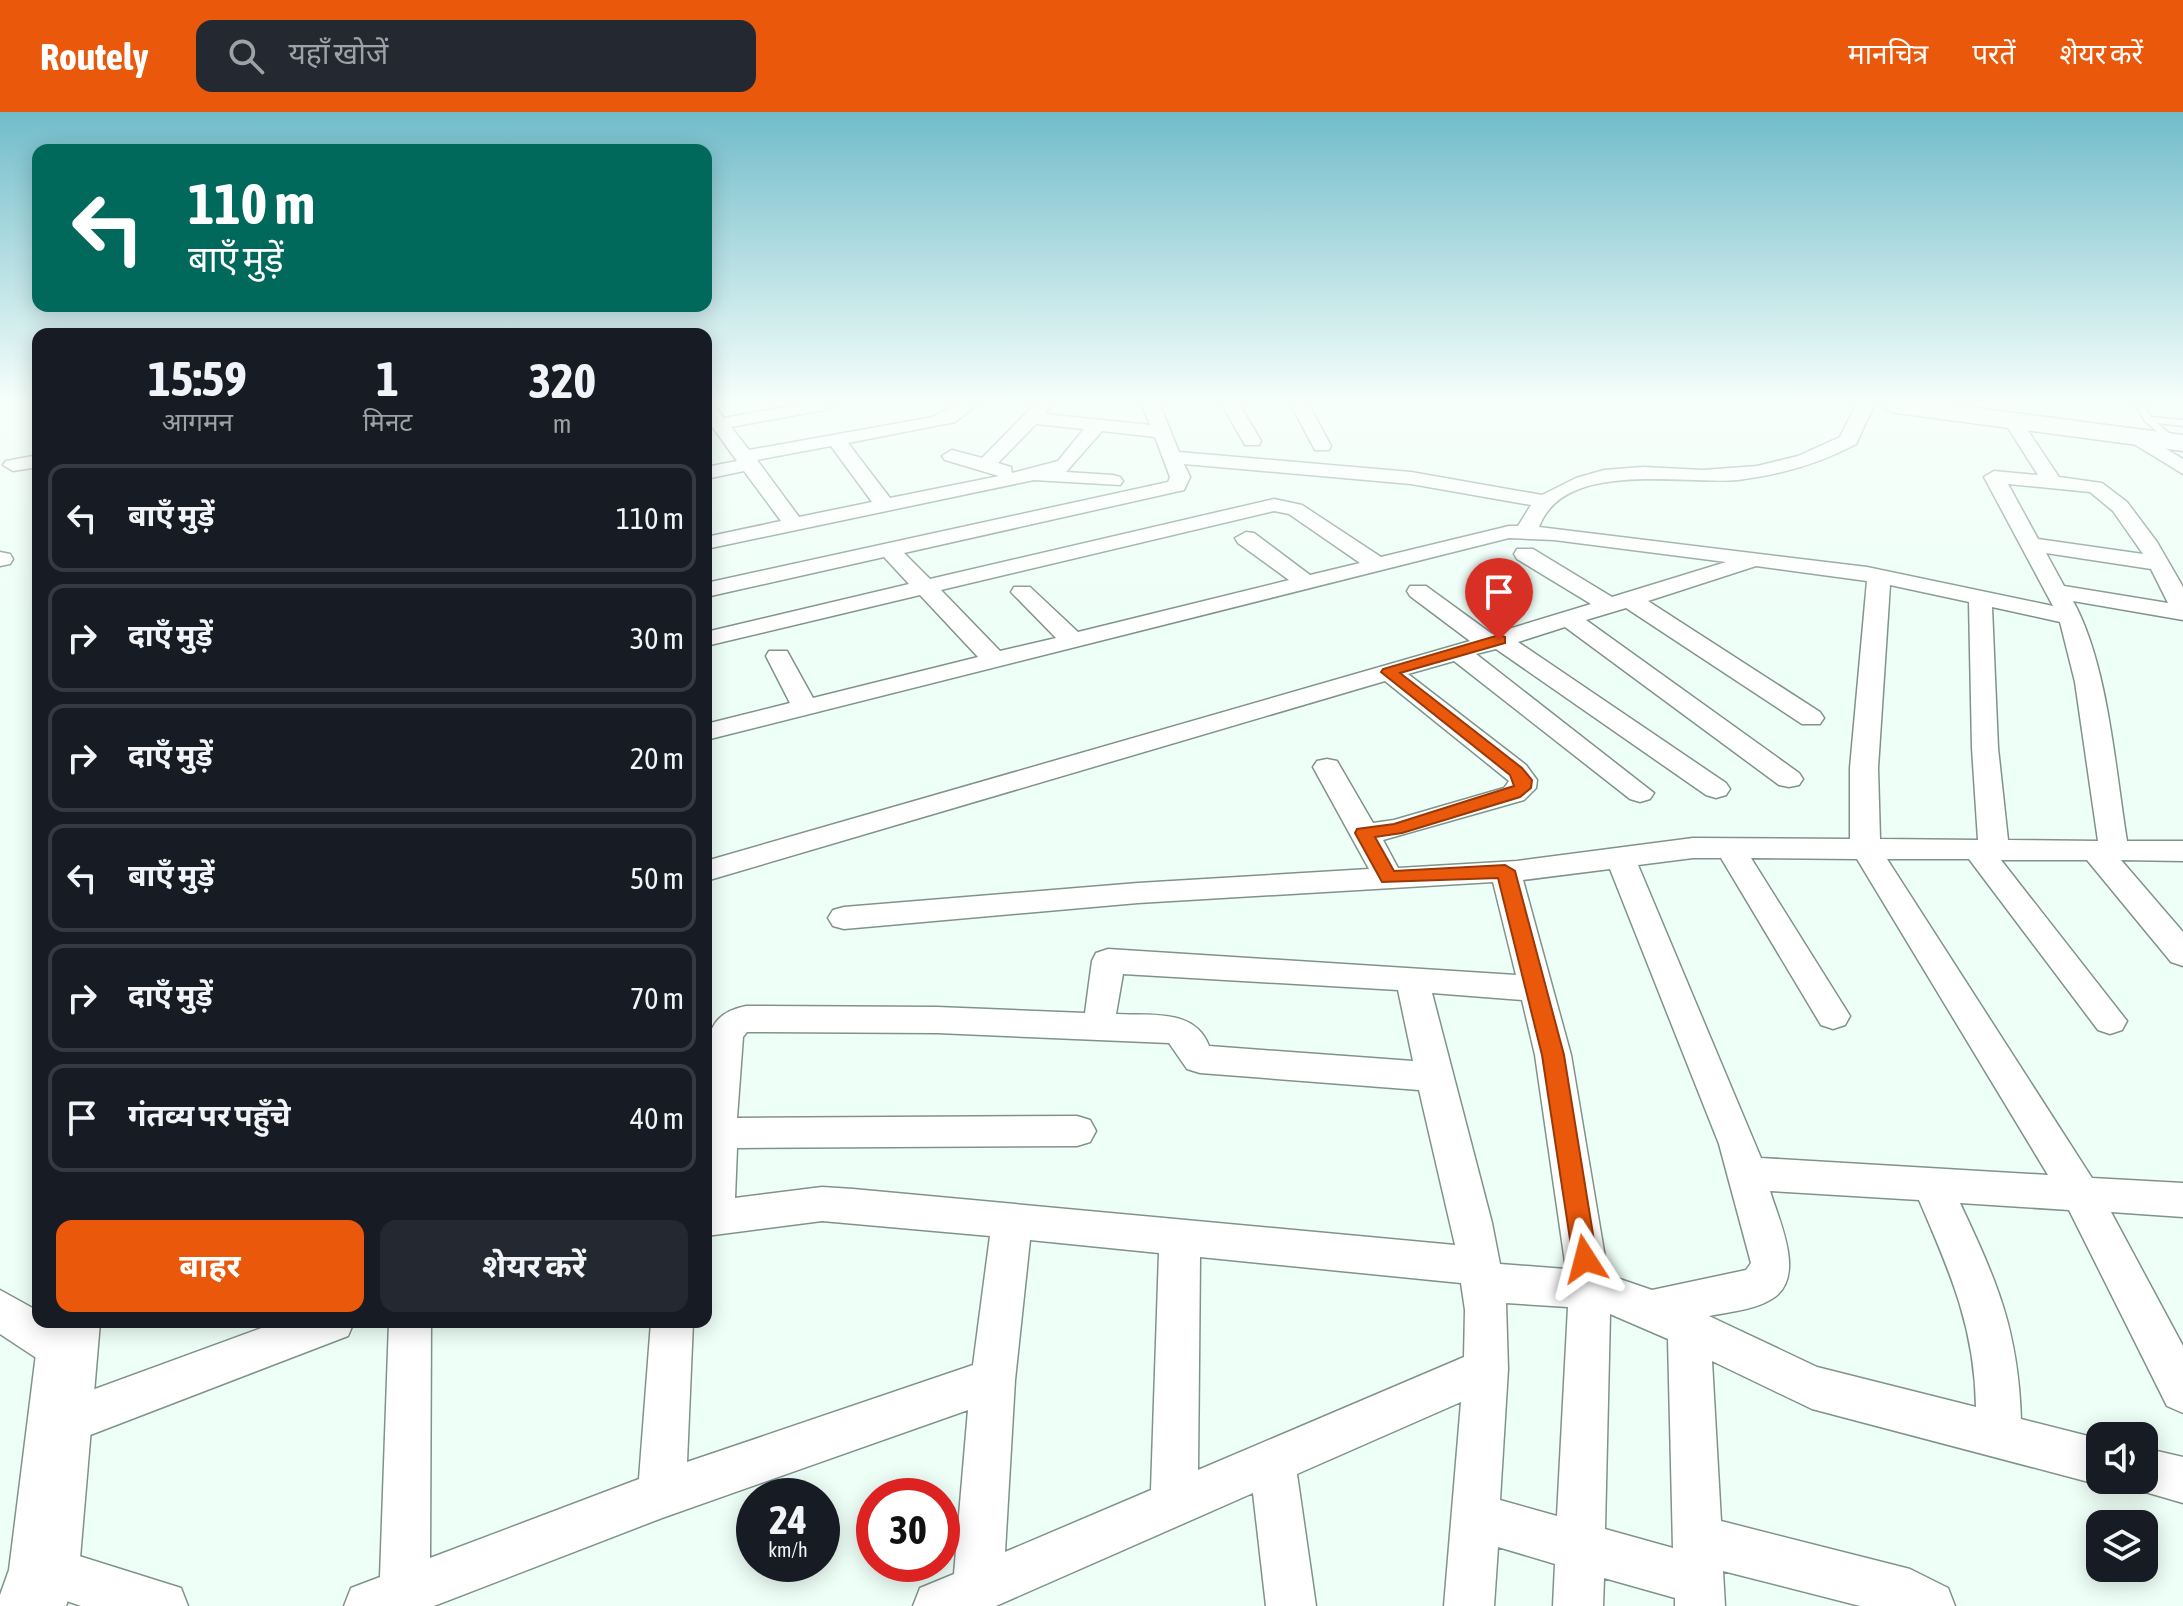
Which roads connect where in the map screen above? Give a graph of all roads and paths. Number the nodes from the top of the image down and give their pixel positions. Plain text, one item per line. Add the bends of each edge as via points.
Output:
1 (757, 475) edge
2 (862, 475) edge
3 (1026, 475) edge
4 (1035, 475) edge
5 (1179, 475) edge
6 (1374, 475) edge
7 (1611, 475) edge
8 (2047, 475) edge
9 (1031, 476) junction
10 (1113, 481) dead end
11 (2051, 481) junction
12 (885, 506) junction
13 (1471, 524) dead end
14 (794, 525) junction
15 (1532, 526) junction
16 (2024, 535) junction
17 (1246, 538) dead end
18 (712, 542) edge
19 (2146, 542) junction
20 (889, 550) junction
21 (1760, 560) junction
22 (1375, 563) junction
23 (2158, 563) junction
24 (1879, 576) junction
25 (1304, 581) junction
26 (926, 588) junction
27 (712, 589) edge
28 (1418, 591) dead end
29 (2055, 591) junction
30 (1022, 592) dead end
31 (1980, 597) junction
32 (1620, 603) junction
33 (2183, 613) edge
34 (2070, 617) junction
35 (1569, 619) junction
36 (712, 638) edge
37 (1071, 639) junction
38 (1494, 641) junction
39 (1458, 652) junction
40 (778, 656) dead end
41 (993, 658) junction
42 (1389, 672) junction
43 (804, 706) junction
44 (1811, 718) dead end
45 (712, 730) edge
46 (1327, 767) dead end
47 (1789, 779) dead end
48 (1716, 789) dead end
49 (1640, 793) dead end
50 (1364, 833) junction
51 (1729, 847) junction
52 (1865, 848) junction
53 (1986, 850) junction
54 (2105, 851) junction
55 (2183, 851) edge
56 (1620, 857) junction
57 (712, 869) edge
58 (1505, 871) junction
59 (1389, 878) junction
60 (844, 918) dead end
61 (2183, 954) edge
62 (1412, 979) junction
63 (1535, 989) junction
64 (1101, 1011) dead end
65 (1833, 1016) dead end
66 (2110, 1021) dead end
67 (1434, 1077) junction
68 (713, 1089) edge
69 (1077, 1131) dead end
70 (718, 1133) junction
71 (1748, 1173) junction
72 (1932, 1185) junction
73 (2081, 1194) junction
74 (2183, 1200) edge
75 (712, 1206) edge
76 (712, 1218) edge
77 (1012, 1223) junction
78 (1180, 1238) junction
79 (1481, 1274) junction
80 (1590, 1290) junction
81 (0, 1310) edge
82 (1670, 1319) junction
83 (32, 1323) edge
84 (45, 1328) edge
85 (317, 1328) edge
86 (410, 1328) edge
87 (672, 1328) edge
88 (68, 1337) edge
89 (1486, 1369) junction
90 (993, 1380) junction
91 (2183, 1391) edge
92 (59, 1424) junction
93 (1999, 1437) junction
94 (2086, 1459) edge
95 (1272, 1461) junction
96 (2158, 1474) edge
97 (2183, 1480) edge
98 (662, 1494) junction
99 (1174, 1504) junction
100 (1475, 1517) junction
101 (1580, 1545) junction
102 (1699, 1576) edge
103 (38, 1588) edge
104 (958, 1598) edge
105 (392, 1602) edge
106 (163, 1606) edge
107 (1291, 1606) edge
108 (1469, 1606) edge
109 (1578, 1606) edge
110 (1930, 1606) edge

1 - 14 street
2 - 12 street
3 - 9 street
4 - 9 street
5 - 20 street via 1177,486
6 - 15 street via 1411,478
7 - 15 street via 1578,483
8 - 11 street
9 - 10 street via 1081,484
9 - 12 street
11 - 16 street via 1994,477
11 - 19 street via 2103,489
12 - 14 street
13 - 15 street
14 - 18 street
15 - 21 street
15 - 22 street
15 - 32 street
16 - 19 street
16 - 23 street
16 - 29 street
17 - 25 street
19 - 23 street
20 - 26 street
20 - 27 street
21 - 24 street
21 - 32 street
22 - 25 street
22 - 26 street via 1282,505
23 - 33 street
24 - 31 street
24 - 52 street via 1864,768
25 - 37 street
26 - 36 street
26 - 41 street
28 - 38 street
29 - 33 street
29 - 34 street
30 - 37 street
31 - 34 street
31 - 53 street
32 - 35 street
32 - 44 street
34 - 54 street via 2088,682
35 - 38 street
35 - 47 street
37 - 41 street
38 - 39 street
38 - 48 street
39 - 42 street
39 - 49 street
40 - 43 street
41 - 43 street
42 - 50 street via 1516,771 1522,788 1396,829
42 - 57 street
43 - 45 street
46 - 50 street
50 - 59 street
51 - 52 street
51 - 56 street
51 - 65 street
52 - 53 street
52 - 73 street
53 - 54 street
53 - 66 street
54 - 55 street
54 - 61 street
56 - 58 street
56 - 71 street
58 - 59 street
58 - 63 street
59 - 60 street
62 - 63 street
62 - 64 street via 1108,961
62 - 67 street
63 - 80 street via 1555,1065
67 - 68 street via 1200,1059 1189,1038 1175,1030 746,1019 726,1032
67 - 79 street
68 - 70 street
69 - 70 street
70 - 75 street
71 - 72 street
71 - 82 street via 1771,1263 1768,1275 1758,1286
72 - 73 street
72 - 93 street via 1992,1337
73 - 74 street
73 - 91 street
76 - 77 street via 822,1204
77 - 78 street
77 - 90 street
78 - 79 street
78 - 99 street
79 - 80 street
79 - 89 street
80 - 82 street
80 - 101 street
81 - 83 street
82 - 93 street via 1812,1387
82 - 102 street
84 - 88 street
85 - 92 street
86 - 105 street
87 - 98 street
88 - 92 main road
89 - 95 street
89 - 100 street
90 - 98 street
90 - 104 street
92 - 103 main road
93 - 94 street
95 - 99 street
95 - 107 street
96 - 97 street
98 - 105 street
99 - 104 street
100 - 101 street
100 - 108 street
101 - 102 street
101 - 109 street
102 - 110 street via 1910,1594
103 - 106 street

